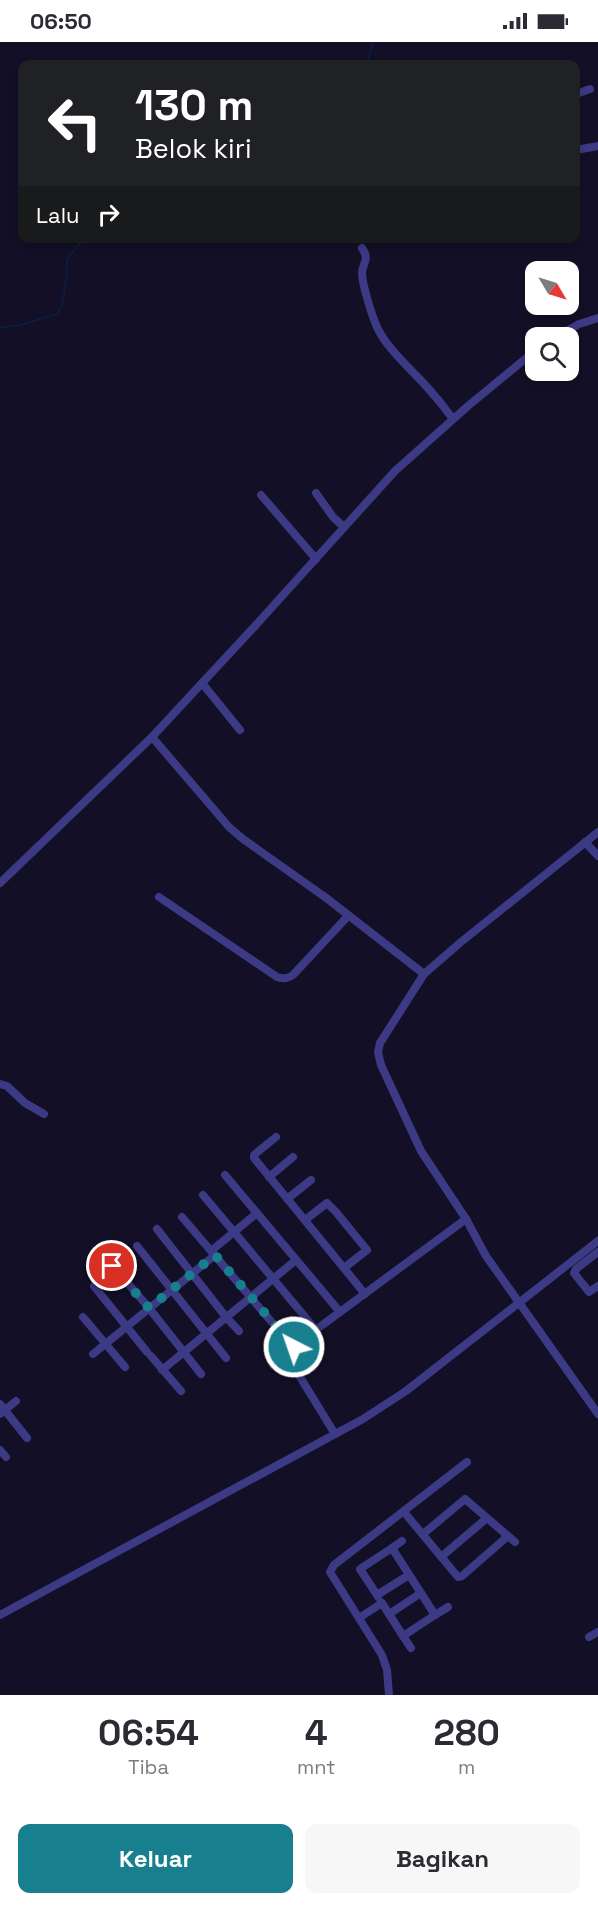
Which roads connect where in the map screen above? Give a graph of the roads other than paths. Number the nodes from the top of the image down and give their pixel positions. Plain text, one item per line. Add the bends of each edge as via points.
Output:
1 (590, 89) dead end
2 (580, 93) edge
3 (598, 146) edge
4 (580, 149) edge
5 (362, 248) dead end
6 (598, 318) edge
7 (574, 327) edge
8 (525, 359) edge
9 (453, 419) junction
10 (316, 493) dead end
11 (261, 495) dead end
12 (344, 527) junction
13 (316, 559) junction
14 (202, 682) junction
15 (240, 730) dead end
16 (152, 737) junction
17 (598, 832) edge
18 (585, 842) junction
19 (598, 856) edge
20 (0, 884) edge
21 (159, 897) dead end
22 (348, 916) junction
23 (424, 974) junction
24 (0, 1084) edge
25 (44, 1114) dead end
26 (276, 1137) dead end
27 (292, 1157) dead end
28 (225, 1175) dead end
29 (269, 1177) junction
30 (311, 1180) dead end
31 (203, 1195) dead end
32 (288, 1199) junction
33 (257, 1213) junction
34 (182, 1217) dead end
35 (466, 1219) junction
36 (305, 1220) junction
37 (157, 1229) dead end
38 (234, 1232) junction
39 (598, 1241) edge
40 (110, 1244) dead end
41 (137, 1245) dead end
42 (598, 1252) edge
43 (213, 1253) junction
44 (296, 1260) junction
45 (344, 1268) junction
46 (386, 1272) dead end
47 (192, 1273) junction
48 (273, 1279) junction
49 (94, 1286) dead end
50 (598, 1286) edge
51 (173, 1289) junction
52 (363, 1292) junction
53 (251, 1297) junction
54 (519, 1302) junction
55 (149, 1308) junction
56 (340, 1312) junction
57 (83, 1317) dead end
58 (226, 1317) junction
59 (127, 1326) junction
60 (316, 1330) junction
61 (239, 1331) dead end
62 (207, 1334) junction
63 (106, 1344) junction
64 (294, 1347) junction
65 (183, 1353) junction
66 (93, 1354) dead end
67 (226, 1358) dead end
68 (125, 1367) dead end
69 (162, 1370) junction
70 (201, 1374) dead end
71 (181, 1391) dead end
72 (16, 1401) dead end
73 (1, 1410) edge
74 (598, 1414) edge
75 (334, 1434) junction
76 (27, 1438) dead end
77 (0, 1450) edge
78 (6, 1457) dead end
79 (467, 1462) dead end
80 (404, 1512) junction
81 (487, 1518) junction
82 (423, 1534) junction
83 (508, 1536) junction
84 (402, 1541) dead end
85 (515, 1542) dead end
86 (392, 1548) junction
87 (441, 1557) junction
88 (355, 1561) dead end
89 (360, 1569) junction
90 (409, 1575) junction
91 (421, 1593) junction
92 (377, 1595) junction
93 (382, 1603) junction
94 (448, 1607) dead end
95 (389, 1614) junction
96 (435, 1615) junction
97 (0, 1616) edge
98 (359, 1618) junction
99 (598, 1632) edge
100 (403, 1636) junction
101 (589, 1637) dead end
102 (411, 1648) dead end
103 (389, 1695) edge

1 - 2 street
3 - 4 street
5 - 9 street via 366,255 364,286 377,329
6 - 7 street
8 - 9 street
9 - 12 street via 395,471
10 - 12 street
11 - 13 street
12 - 13 street
13 - 14 street
14 - 15 street
14 - 16 street
16 - 20 street
16 - 22 street via 229,828
17 - 18 street
18 - 19 street
18 - 23 street
21 - 22 street via 284,978 292,975
22 - 23 street
23 - 35 street via 386,1032 378,1052 387,1080 421,1150
24 - 25 street
26 - 29 street via 254,1155
27 - 29 street
28 - 33 street
29 - 32 street
30 - 32 street
31 - 38 street
32 - 36 street
33 - 38 street
33 - 44 street
34 - 43 street
35 - 52 street
35 - 54 street via 486,1256
36 - 45 street
36 - 45 street via 327,1203 367,1250
37 - 47 street
38 - 43 street
38 - 48 street
39 - 54 street
40 - 55 street via 121,1259 112,1266
41 - 51 street
42 - 50 street via 574,1273 588,1292
43 - 47 street
43 - 53 street
44 - 48 street
44 - 56 street
45 - 52 street
46 - 52 street
47 - 51 street
47 - 58 street
48 - 53 street
48 - 60 street
49 - 59 street
51 - 55 street
51 - 62 street
52 - 56 street
53 - 58 street
53 - 64 street
54 - 74 street
54 - 75 street via 406,1391
55 - 59 street
55 - 65 street
56 - 60 street
57 - 63 street
58 - 61 street
58 - 62 street
59 - 63 street
59 - 69 street
60 - 64 street
62 - 65 street
62 - 67 street
63 - 66 street
63 - 68 street
64 - 75 street via 289,1359
65 - 69 street
65 - 70 street
69 - 71 street
72 - 73 street
73 - 76 street
75 - 97 street
77 - 78 street
79 - 80 street
80 - 82 street
80 - 98 street via 331,1570
81 - 82 street via 465,1499
81 - 83 street
81 - 87 street
82 - 87 street
83 - 85 street
83 - 87 street via 460,1577
84 - 86 street
86 - 89 street
86 - 90 street
88 - 89 street
89 - 92 street
90 - 91 street
90 - 92 street
91 - 95 street
91 - 96 street
92 - 93 street
93 - 95 street
93 - 98 street
94 - 96 street
95 - 100 street
96 - 100 street
98 - 103 street via 385,1662
99 - 101 street
100 - 102 street

